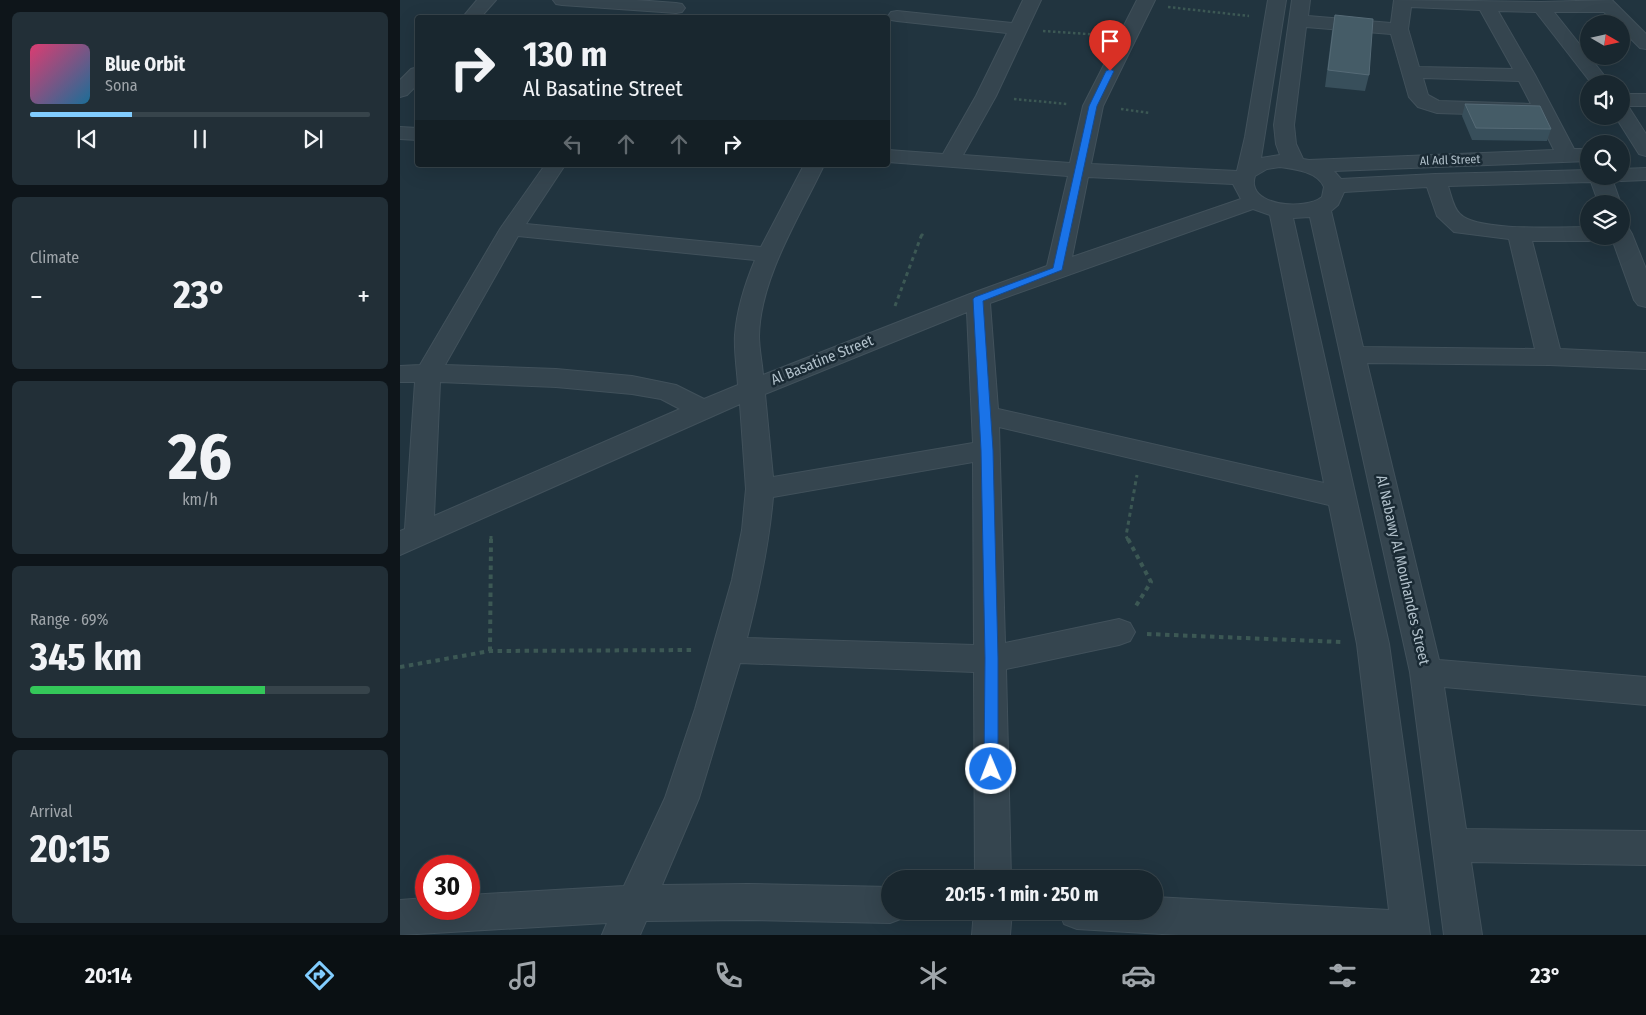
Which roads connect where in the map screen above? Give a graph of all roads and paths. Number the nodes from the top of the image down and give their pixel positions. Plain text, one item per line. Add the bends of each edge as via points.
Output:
1 (486, 0) edge
2 (562, 0) edge
3 (907, 0) edge
4 (1032, 0) edge
5 (1300, 0) edge
6 (1403, 1) edge
7 (1145, 2) edge
8 (1605, 3) edge
9 (1486, 5) junction
10 (1541, 7) junction
11 (675, 9) edge
12 (1276, 9) edge
13 (473, 15) edge
14 (897, 16) junction
15 (1297, 21) junction
16 (890, 28) edge
17 (1017, 29) junction
18 (1399, 29) junction
19 (1128, 37) junction
20 (1646, 44) edge
21 (1412, 72) junction
22 (1526, 75) junction
23 (1595, 75) edge
24 (415, 76) edge
25 (400, 91) edge
26 (1630, 100) edge
27 (1646, 100) edge
28 (1544, 110) junction
29 (1630, 125) edge
30 (400, 133) edge
31 (415, 134) edge
32 (1646, 151) edge
33 (1630, 152) edge
34 (1580, 155) edge
35 (890, 156) edge
36 (1567, 156) junction
37 (949, 162) junction
38 (1303, 164) junction
39 (554, 167) edge
40 (813, 167) edge
41 (1078, 170) junction
42 (1646, 174) edge
43 (1245, 175) junction
44 (1630, 175) edge
45 (1580, 176) edge
46 (1435, 180) junction
47 (1327, 197) junction
48 (1267, 206) junction
49 (511, 229) junction
50 (924, 232) dead end
51 (1519, 234) junction
52 (1580, 234) edge
53 (1627, 245) edge
54 (769, 254) junction
55 (1640, 268) edge
56 (1058, 270) junction
57 (978, 299) junction
58 (1646, 300) edge
59 (884, 336) junction
60 (1354, 355) junction
61 (1550, 357) junction
62 (1646, 361) edge
63 (428, 373) junction
64 (400, 374) edge
65 (752, 389) junction
66 (703, 408) junction
67 (985, 415) junction
68 (987, 450) junction
69 (1142, 450) junction
70 (760, 489) junction
71 (1341, 497) junction
72 (491, 503) junction
73 (410, 540) edge
74 (1119, 632) junction
75 (1373, 644) junction
76 (729, 650) junction
77 (490, 651) junction
78 (991, 658) junction
79 (400, 666) edge
80 (1426, 672) junction
81 (1645, 693) edge
82 (1450, 844) junction
83 (1646, 848) edge
84 (993, 870) edge
85 (881, 905) edge
86 (1163, 916) edge
87 (400, 918) edge
88 (628, 919) edge
89 (992, 920) edge
90 (1411, 932) edge
91 (990, 935) edge
92 (1464, 935) edge

1 - 13 street
2 - 11 street
3 - 14 street
4 - 17 street
5 - 15 street
6 - 9 street
6 - 18 street
7 - 12 path
7 - 19 street
8 - 10 street
8 - 20 street
9 - 10 street
9 - 22 street
10 - 23 street
12 - 43 street via 1258,122
14 - 16 street
14 - 17 street
15 - 18 street
15 - 38 street via 1284,125 1286,144
17 - 19 path
17 - 37 street via 986,96
18 - 21 street
19 - 41 street via 1093,106
21 - 22 street
21 - 28 street via 1419,97 1431,105
22 - 28 street
24 - 25 street
26 - 27 street
28 - 36 street
29 - 32 street
30 - 31 street
32 - 33 street
34 - 36 street, Al Adl Street
35 - 37 street
36 - 38 street, Al Adl Street
37 - 41 street
38 - 43 street, Al Adl Street via 1266,162
38 - 47 street via 1330,179
39 - 49 street
40 - 54 street
41 - 43 street
41 - 56 street
42 - 44 street
43 - 48 street via 1243,186 1247,194
45 - 46 street, Al Adl Street
46 - 47 street, Al Adl Street
46 - 51 street via 1448,216 1458,225
47 - 48 street, Al Adl Street via 1300,212
47 - 60 street, Al Nabawy Al Mouhandes Street
48 - 56 street, Al Basatine Street
48 - 71 street
49 - 54 street
49 - 63 street
50 - 59 path
51 - 52 street
51 - 61 street
53 - 55 street
54 - 65 street via 751,308 747,336
55 - 58 street
56 - 57 street, Al Basatine Street
57 - 59 street, Al Basatine Street
57 - 67 street
59 - 65 street, Al Basatine Street
60 - 61 street
60 - 80 street, Al Nabawy Al Mouhandes Street
61 - 62 street
63 - 64 street
63 - 66 street via 632,384 667,391
63 - 73 street
65 - 66 street, Al Basatine Street
65 - 70 street
66 - 72 street, Al Basatine Street
67 - 68 street
67 - 69 street
68 - 70 street
68 - 78 street
69 - 71 street
69 - 74 path via 1126,536 1151,582
70 - 76 street via 748,580
71 - 75 street
72 - 73 street, Al Basatine Street
72 - 77 path
74 - 75 path
74 - 78 street
75 - 90 street
76 - 77 path
76 - 78 street
76 - 88 street via 682,798
77 - 79 path
78 - 84 street
80 - 81 street
80 - 82 street, Al Nabawy Al Mouhandes Street
82 - 83 street
82 - 92 street, Al Nabawy Al Mouhandes Street
85 - 88 street via 748,902
86 - 90 street
87 - 88 street
89 - 91 street

